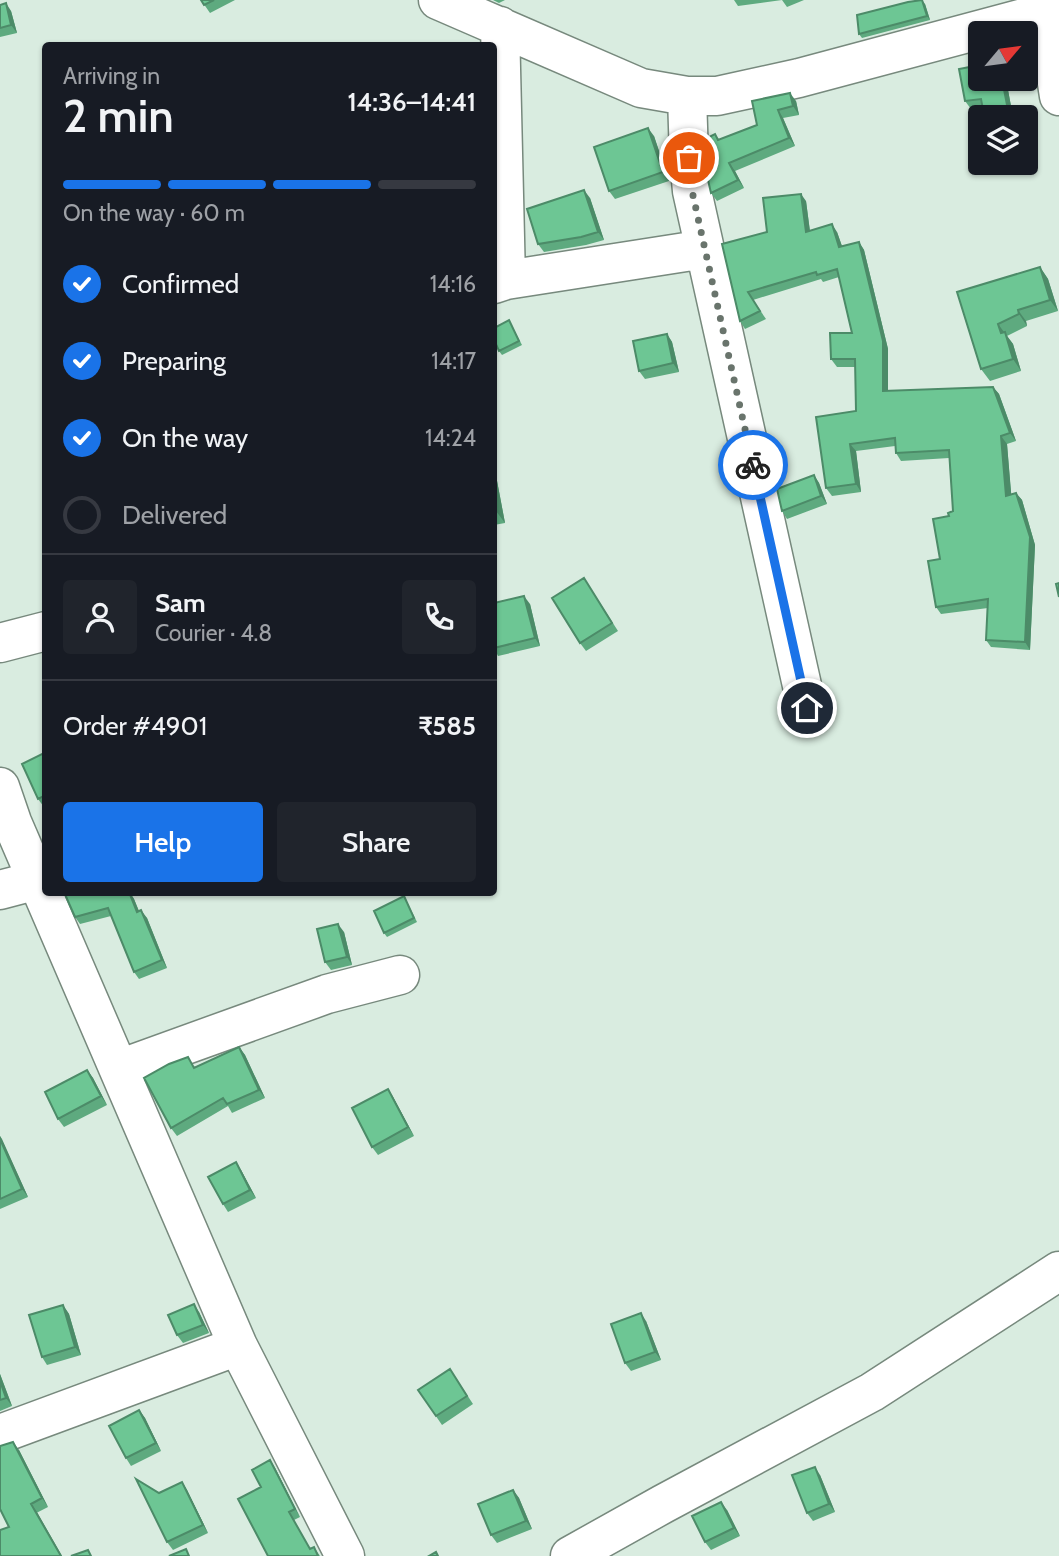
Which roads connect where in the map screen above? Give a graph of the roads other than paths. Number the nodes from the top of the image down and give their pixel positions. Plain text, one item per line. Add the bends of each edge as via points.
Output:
1 (438, 0) edge
2 (1045, 6) edge
3 (500, 26) junction
4 (687, 96) junction
5 (1059, 96) edge
6 (705, 249) junction
7 (500, 282) edge
8 (42, 632) edge
9 (0, 643) edge
10 (807, 708) dead end
11 (0, 787) edge
12 (38, 880) junction
13 (42, 889) edge
14 (0, 890) edge
15 (45, 896) edge
16 (400, 975) dead end
17 (119, 1069) junction
18 (1059, 1271) edge
19 (238, 1346) junction
20 (0, 1434) edge
21 (345, 1556) edge
22 (570, 1556) edge

1 - 3 street
2 - 4 street via 799,78 717,96
2 - 5 street
3 - 4 street via 641,88
3 - 7 street
4 - 6 street via 692,191
6 - 7 street
6 - 10 street
8 - 9 street
11 - 12 street
12 - 13 street
12 - 14 street
15 - 17 street
16 - 17 street via 327,994
17 - 19 street
18 - 22 street via 872,1392
19 - 20 street
19 - 21 street

